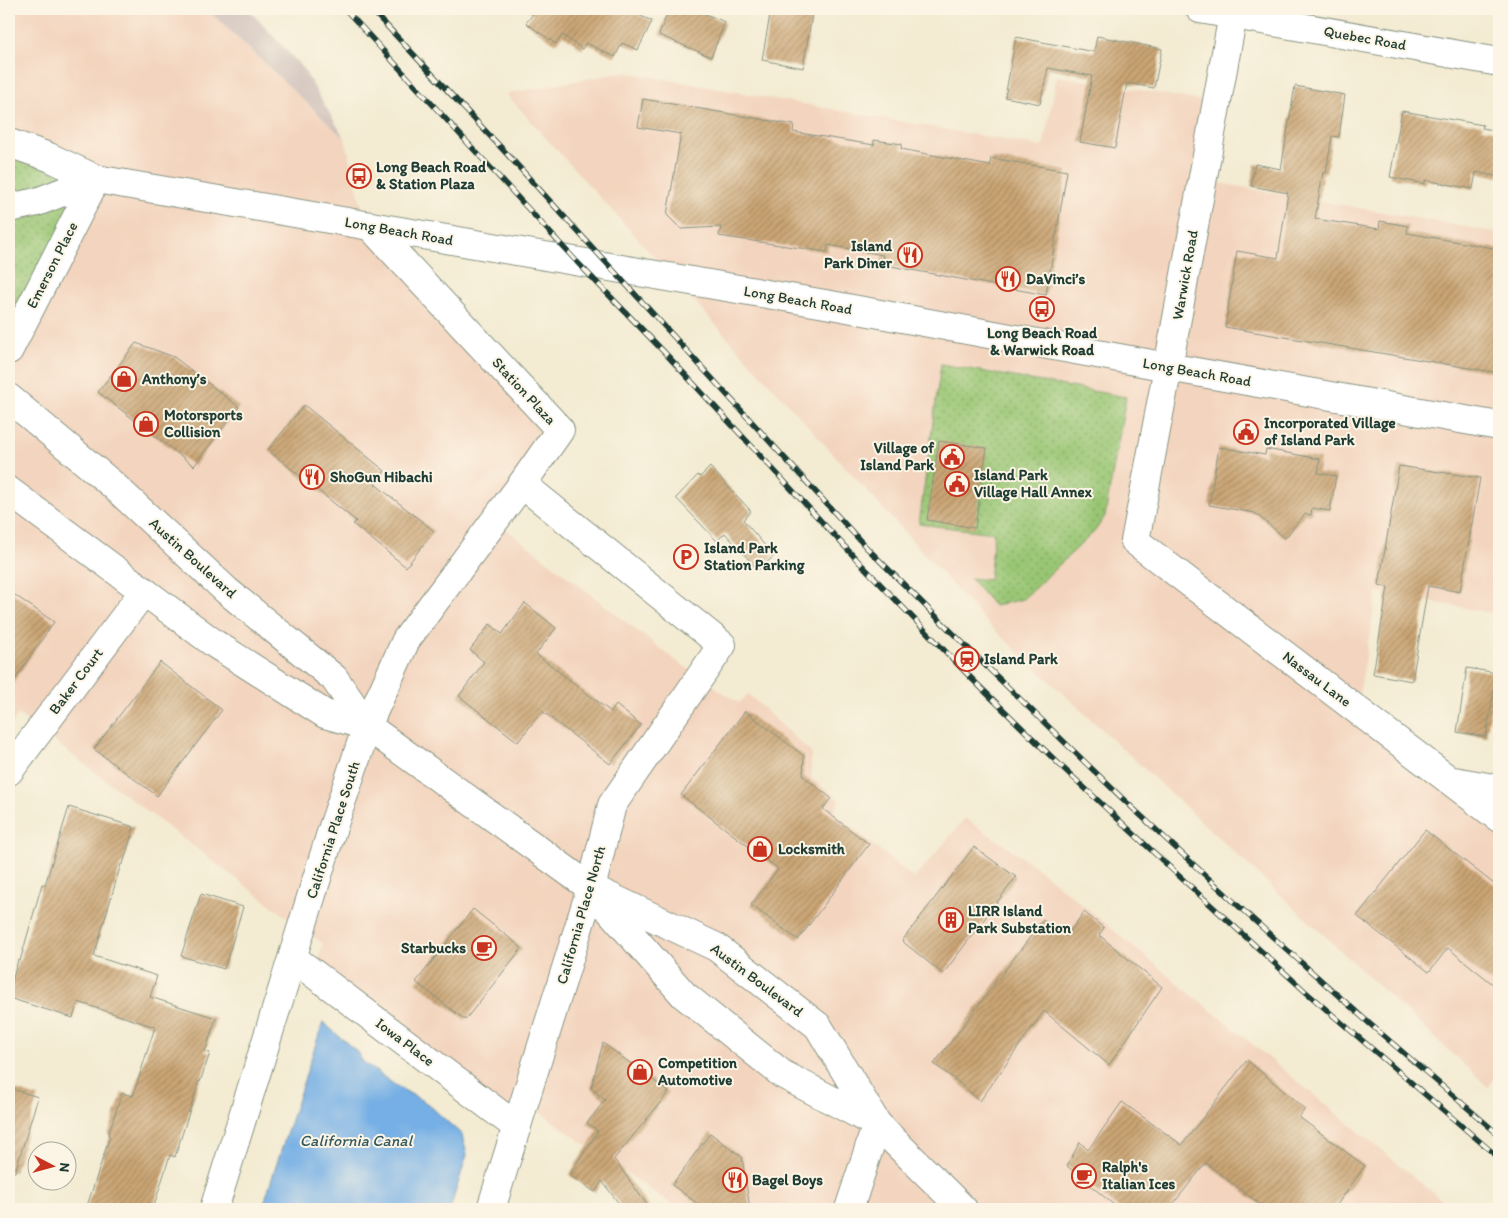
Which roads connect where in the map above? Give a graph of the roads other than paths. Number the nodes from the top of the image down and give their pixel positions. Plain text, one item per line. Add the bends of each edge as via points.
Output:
1 (1200, 9) edge
2 (1233, 12) edge
3 (1499, 62) edge
4 (9, 143) edge
5 (96, 179) junction
6 (9, 208) edge
7 (370, 226) junction
8 (9, 350) edge
9 (1168, 367) junction
10 (9, 398) edge
11 (1499, 426) edge
12 (522, 484) junction
13 (9, 491) edge
14 (1136, 541) joint
15 (144, 591) junction
16 (367, 726) junction
17 (9, 771) edge
18 (1450, 780) junction
19 (1499, 789) edge
20 (1499, 818) edge
21 (591, 888) junction
22 (293, 958) junction
23 (877, 1124) junction
24 (517, 1127) junction
25 (214, 1209) edge
26 (491, 1209) edge
27 (849, 1209) edge
28 (963, 1209) edge

1 - 2 street, Quebec Road
2 - 3 street, Quebec Road
2 - 9 street, Warwick Road
4 - 5 street, Long Beach Road
5 - 6 street via 37,202
5 - 7 street, Long Beach Road
5 - 8 street, Emerson Place
7 - 9 street, Long Beach Road
7 - 12 street, Station Plaza via 560,430
9 - 11 street, Long Beach Road
9 - 14 street, Warwick Road
10 - 16 street, Austin Boulevard via 113,485 227,591 334,678
12 - 16 street, California Place South via 406,640
12 - 21 street, California Place North via 722,645 612,805
13 - 15 street, Austin Boulevard
14 - 18 street, Nassau Lane
15 - 16 street, Austin Boulevard via 215,644 325,714
15 - 17 street, Baker Court
16 - 21 street, Austin Boulevard
16 - 22 street, California Place South
18 - 19 street
18 - 20 street, Nassau Lane
21 - 23 street, Austin Boulevard via 684,995 782,1074
21 - 23 street, Austin Boulevard via 716,946 818,1026
21 - 24 street, California Place North
22 - 24 street, Iowa Place
22 - 25 street, California Place South
23 - 27 street
23 - 28 street, Austin Boulevard
24 - 26 street, California Place North

